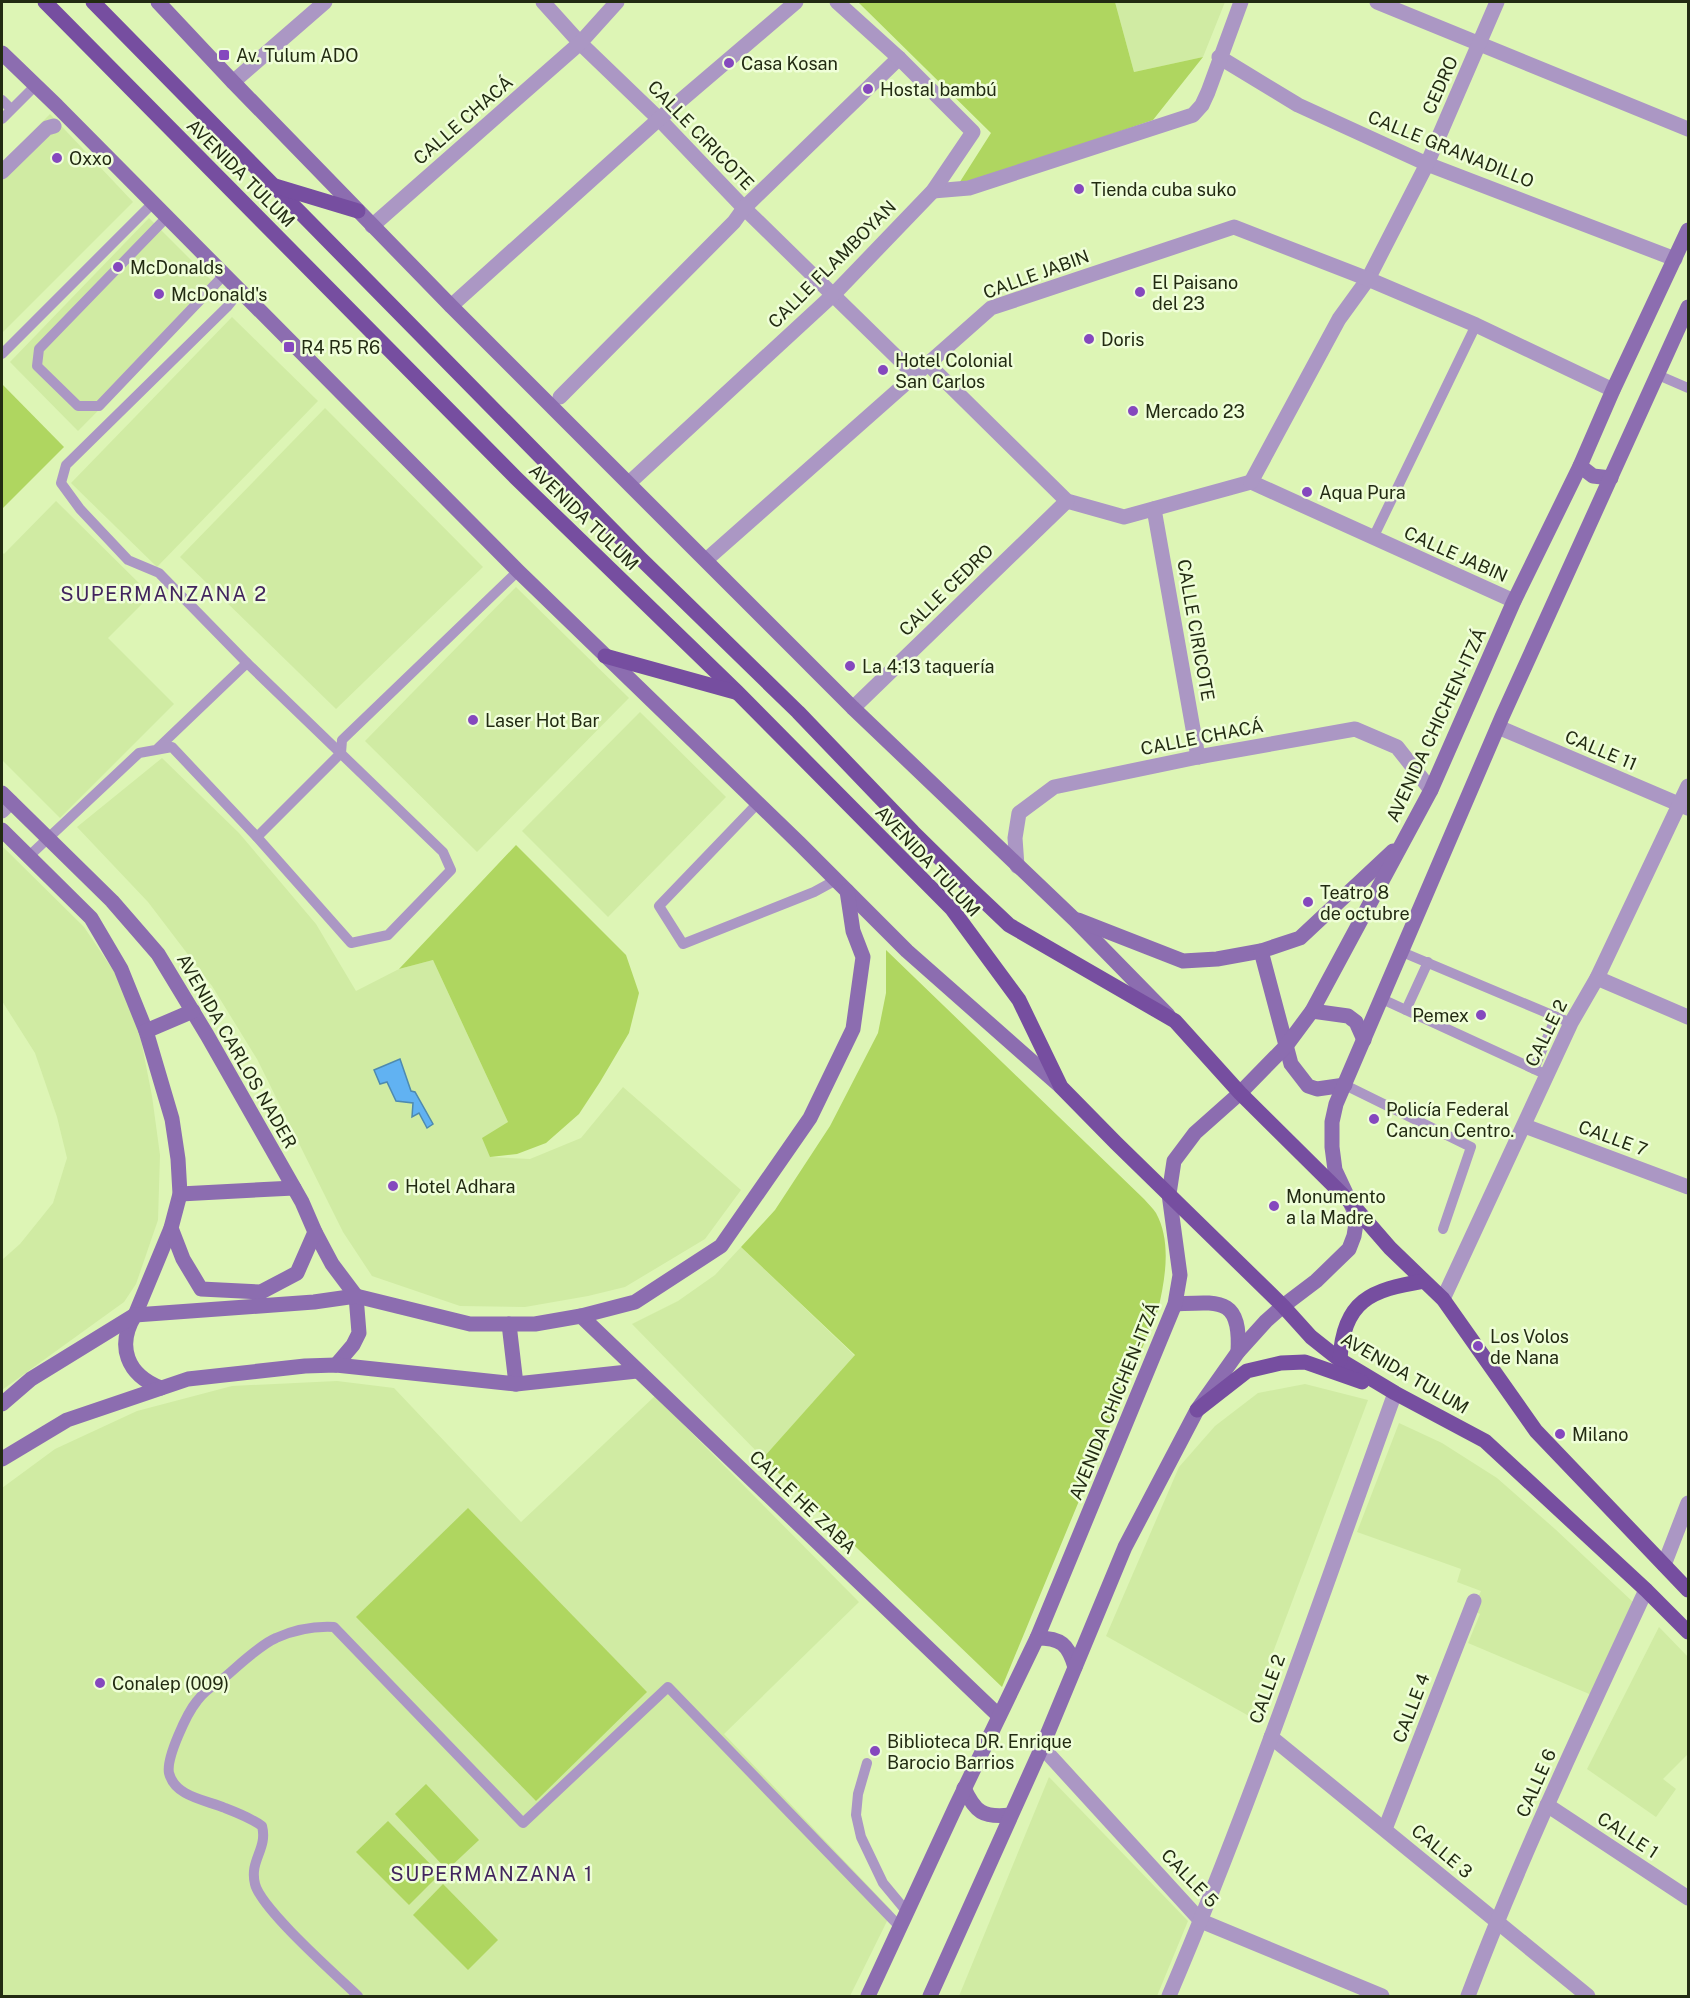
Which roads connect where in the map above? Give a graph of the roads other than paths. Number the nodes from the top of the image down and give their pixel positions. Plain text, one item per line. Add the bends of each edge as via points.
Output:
1 (45, 2) edge
2 (93, 2) edge
3 (158, 2) edge
4 (325, 2) edge
5 (543, 2) edge
6 (616, 2) edge
7 (796, 2) edge
8 (837, 2) edge
9 (1241, 2) edge
10 (1377, 2) edge
11 (1497, 2) edge
12 (580, 43) junction
13 (1480, 44) junction
14 (2, 53) edge
15 (1220, 57) junction
16 (899, 58) junction
17 (233, 82) junction
18 (36, 85) junction
19 (2, 100) edge
20 (11, 109) junction
21 (2, 119) edge
22 (659, 119) junction
23 (54, 126) dead end
24 (1689, 129) edge
25 (1427, 164) junction
26 (2, 172) edge
27 (274, 185) junction
28 (933, 191) junction
29 (153, 203) junction
30 (744, 208) junction
31 (358, 212) junction
32 (167, 217) junction
33 (372, 226) junction
34 (1689, 230) edge
35 (1675, 259) junction
36 (224, 275) junction
37 (1368, 279) junction
38 (240, 291) junction
39 (834, 294) junction
40 (451, 306) junction
41 (1689, 307) edge
42 (1476, 325) junction
43 (2, 354) edge
44 (927, 363) junction
45 (914, 374) junction
46 (1658, 375) junction
47 (1689, 388) edge
48 (1613, 390) junction
49 (560, 397) dead end
50 (1580, 466) junction
51 (1611, 478) junction
52 (1251, 482) junction
53 (629, 483) junction
54 (1067, 501) junction
55 (1154, 509) junction
56 (1373, 538) junction
57 (706, 560) junction
58 (518, 571) junction
59 (1514, 601) junction
60 (605, 656) junction
61 (247, 663) junction
62 (737, 692) junction
63 (852, 708) junction
64 (1498, 727) junction
65 (158, 748) junction
66 (341, 753) junction
67 (1198, 757) junction
68 (1689, 786) edge
69 (1431, 790) junction
70 (5, 802) edge
71 (757, 804) junction
72 (1684, 806) edge
73 (2, 830) edge
74 (257, 837) junction
75 (47, 838) junction
76 (1402, 843) junction
77 (28, 856) junction
78 (1017, 866) junction
79 (836, 880) junction
80 (847, 891) junction
81 (1074, 919) junction
82 (1261, 951) junction
83 (1402, 952) junction
84 (1428, 962) junction
85 (1597, 978) junction
86 (1382, 999) junction
87 (1406, 1010) junction
88 (193, 1011) junction
89 (1312, 1011) junction
90 (1556, 1017) junction
91 (1689, 1017) edge
92 (1175, 1021) junction
93 (1571, 1023) junction
94 (146, 1031) junction
95 (1364, 1040) junction
96 (1286, 1046) junction
97 (1541, 1072) junction
98 (1345, 1085) junction
99 (1061, 1087) junction
100 (1240, 1093) junction
101 (1524, 1126) junction
102 (1689, 1187) edge
103 (294, 1188) junction
104 (180, 1194) junction
105 (1169, 1194) junction
106 (1350, 1202) junction
107 (171, 1228) junction
108 (1443, 1229) dead end
109 (315, 1232) junction
110 (1424, 1281) junction
111 (356, 1296) junction
112 (1443, 1299) junction
113 (1175, 1304) junction
114 (1283, 1306) junction
115 (135, 1315) junction
116 (581, 1316) junction
117 (509, 1324) junction
118 (1238, 1352) junction
119 (1340, 1360) junction
120 (336, 1365) junction
121 (637, 1371) junction
122 (516, 1384) junction
123 (161, 1388) junction
124 (1395, 1393) junction
125 (2, 1404) edge
126 (1197, 1410) junction
127 (2, 1459) edge
128 (1689, 1503) edge
129 (1664, 1565) junction
130 (1646, 1590) junction
131 (1689, 1590) edge
132 (1474, 1601) dead end
133 (1689, 1632) edge
134 (1037, 1638) junction
135 (1075, 1667) junction
136 (999, 1716) junction
137 (1270, 1737) junction
138 (1042, 1747) junction
139 (867, 1763) dead end
140 (964, 1788) junction
141 (1547, 1805) junction
142 (1010, 1815) junction
143 (1385, 1829) junction
144 (1689, 1898) edge
145 (907, 1912) junction
146 (1201, 1921) junction
147 (1496, 1921) junction
148 (900, 1927) junction
149 (358, 1996) edge
150 (868, 1996) edge
151 (930, 1996) edge
152 (1169, 1996) edge
153 (1382, 1996) edge
154 (1468, 1996) edge
155 (1588, 1996) edge

1 - 62 main road, AVENIDA TULUM via 516,478
2 - 27 main road, AVENIDA TULUM
3 - 17 street, AVENIDA TULUM
4 - 17 street
5 - 12 street, CALLE CIRICOTE
6 - 12 street, CALLE CHACÁ
7 - 22 street
8 - 16 street, CALLE FLAMBOYAN
9 - 15 street
10 - 13 street
11 - 13 street, CEDRO
12 - 22 street, CALLE CIRICOTE
12 - 33 street, CALLE CHACÁ
13 - 24 street
13 - 25 street, CEDRO
14 - 18 street, AVENIDA TULUM
15 - 25 street, CALLE GRANADILLO via 1298,105
15 - 28 street via 1202,105 1193,115 969,188
16 - 28 street, CALLE FLAMBOYAN via 973,132
16 - 30 street
17 - 31 street, AVENIDA TULUM
18 - 20 lane
18 - 29 street, AVENIDA TULUM
19 - 20 lane
20 - 21 lane
22 - 30 street, CALLE CIRICOTE
22 - 40 street
23 - 26 street via 47,128
25 - 35 street, CALLE GRANADILLO
25 - 37 street, CEDRO
27 - 31 main road
27 - 92 main road, AVENIDA TULUM via 633,551 1010,925
28 - 39 street, CALLE FLAMBOYAN
29 - 32 street, AVENIDA TULUM
29 - 43 lane
30 - 39 street, CALLE CIRICOTE
30 - 49 street
31 - 33 street, AVENIDA TULUM
32 - 36 street, AVENIDA TULUM
32 - 36 lane via 39,348 37,366 78,405 99,406
33 - 40 street, AVENIDA TULUM
34 - 35 street, AVENIDA CHICHEN-ITZÁ
35 - 48 street, AVENIDA CHICHEN-ITZÁ
36 - 38 street, AVENIDA TULUM
37 - 42 street, CALLE JABIN
37 - 44 street, CALLE JABIN via 1234,227 991,308
37 - 52 street via 1339,319
38 - 58 street, AVENIDA TULUM
38 - 61 lane via 66,465 61,483 128,560 159,573
39 - 45 street, CALLE CIRICOTE
39 - 53 street, CALLE FLAMBOYAN
40 - 53 street, AVENIDA TULUM
41 - 46 street
42 - 48 street, CALLE JABIN
42 - 56 lane
44 - 45 street
44 - 54 street
45 - 57 street
46 - 47 lane
46 - 51 street
48 - 50 street, AVENIDA CHICHEN-ITZÁ
50 - 51 street via 1593,476
50 - 59 street, AVENIDA CHICHEN-ITZÁ
51 - 64 street
52 - 55 street
52 - 56 street, CALLE JABIN
53 - 57 street, AVENIDA TULUM
54 - 55 street via 1124,517
54 - 63 street, CALLE CEDRO
55 - 67 street, CALLE CIRICOTE
56 - 59 street, CALLE JABIN
57 - 63 street, AVENIDA TULUM
58 - 60 street, AVENIDA TULUM
58 - 66 lane via 342,740
59 - 69 street, AVENIDA CHICHEN-ITZÁ
60 - 62 main road
60 - 71 street, AVENIDA TULUM
61 - 65 lane
61 - 66 lane
62 - 99 main road, AVENIDA TULUM via 952,909 1019,1000
63 - 78 street, AVENIDA TULUM
64 - 72 street, CALLE 11
64 - 83 street
65 - 74 lane via 172,747
65 - 75 lane via 139,753
66 - 74 lane
66 - 74 lane via 443,852 451,870 388,935 351,943
67 - 69 street, CALLE CHACÁ via 1355,729 1397,747
67 - 78 street, CALLE CHACÁ via 1054,787 1019,813 1014,838
68 - 72 street, CALLE 2
69 - 76 street, AVENIDA CHICHEN-ITZÁ
70 - 75 street, AVENIDA CARLOS NADER
71 - 79 street, AVENIDA TULUM
71 - 79 lane via 658,906 683,944
72 - 85 street, CALLE 2
73 - 77 street
75 - 77 lane
75 - 88 street, AVENIDA CARLOS NADER via 112,901 158,954
76 - 82 street via 1300,938
76 - 89 street, AVENIDA CHICHEN-ITZÁ
77 - 94 street via 91,918 121,969
78 - 81 street, AVENIDA TULUM
79 - 80 street, AVENIDA TULUM
80 - 99 street, AVENIDA TULUM via 907,951
80 - 116 street via 863,957 853,1029 810,1118 721,1246 636,1302
81 - 82 street via 1183,961
81 - 92 street, AVENIDA TULUM
82 - 96 street
83 - 84 lane
83 - 86 street
84 - 87 lane
84 - 90 lane
85 - 91 street
85 - 93 street, CALLE 2
86 - 87 lane
86 - 95 street
87 - 97 lane
88 - 94 street
88 - 103 street, AVENIDA CARLOS NADER
89 - 95 street via 1348,1016 1356,1022
89 - 96 street, AVENIDA CHICHEN-ITZÁ
90 - 93 lane
90 - 97 lane
92 - 100 main road, AVENIDA TULUM
93 - 97 street, CALLE 2
94 - 104 street via 172,1119
95 - 98 street
96 - 98 street via 1291,1064 1308,1086 1317,1089
96 - 100 street, AVENIDA CHICHEN-ITZÁ
97 - 101 street, CALLE 2
98 - 106 street via 1332,1122 1332,1147 1335,1170
98 - 108 lane via 1471,1147
99 - 105 main road, AVENIDA TULUM
100 - 105 street, AVENIDA CHICHEN-ITZÁ via 1195,1133 1174,1161
100 - 106 main road, AVENIDA TULUM
101 - 102 street, CALLE 7
101 - 112 street, CALLE 2
103 - 104 street
103 - 109 street, AVENIDA CARLOS NADER
104 - 107 street
105 - 113 street, AVENIDA CHICHEN-ITZÁ via 1180,1275
105 - 114 main road, AVENIDA TULUM
106 - 110 main road, AVENIDA TULUM
106 - 114 street via 1357,1217 1348,1249
107 - 109 street via 183,1259 201,1288 261,1292 297,1273
107 - 115 street
109 - 111 street, AVENIDA CARLOS NADER
110 - 112 main road, AVENIDA TULUM
110 - 119 main road via 1394,1286 1363,1300 1347,1325
111 - 115 street
111 - 117 street via 470,1324
111 - 120 street via 358,1333 354,1345
112 - 129 main road, AVENIDA TULUM via 1536,1431
113 - 118 street via 1209,1302 1229,1309 1239,1329
113 - 134 street, AVENIDA CHICHEN-ITZÁ
114 - 118 street
114 - 119 main road, AVENIDA TULUM
115 - 123 street via 126,1336 128,1359 141,1377
115 - 125 street via 31,1379
116 - 117 street
116 - 121 street, CALLE HE ZABA
117 - 122 street
118 - 126 street
119 - 124 main road, AVENIDA TULUM
120 - 122 street
120 - 123 street via 188,1379
121 - 122 street
121 - 136 street, CALLE HE ZABA
123 - 127 street via 67,1420
124 - 126 main road via 1305,1362 1281,1362 1247,1371
124 - 130 main road, AVENIDA TULUM via 1485,1441
124 - 137 street, CALLE 2
126 - 135 street via 1125,1547
128 - 129 street
129 - 131 main road, AVENIDA TULUM
130 - 133 main road, AVENIDA TULUM
130 - 141 street, CALLE 6
132 - 143 street, CALLE 4
134 - 135 street via 1051,1638 1063,1644
134 - 136 street, AVENIDA CHICHEN-ITZÁ
135 - 138 street
136 - 140 street, AVENIDA CHICHEN-ITZÁ
137 - 143 street, CALLE 3
137 - 146 street, CALLE 2
138 - 142 street
138 - 146 street, CALLE 5
139 - 145 lane via 856,1815 861,1837 883,1883
140 - 142 street via 980,1812 995,1817
140 - 145 street, AVENIDA CHICHEN-ITZÁ
141 - 144 street, CALLE 1
141 - 147 street, CALLE 6
142 - 151 street
143 - 147 street, CALLE 3
145 - 148 street, AVENIDA CHICHEN-ITZÁ
146 - 152 street, CALLE 2
146 - 153 street, CALLE 5
147 - 154 street, CALLE 6
147 - 155 street, CALLE 3
148 - 149 lane via 668,1687 523,1823 334,1627 308,1629 274,1638 198,1699 177,1740 169,1773 194,1798 251,1818 262,1826 265,1837 253,1873 259,1896
148 - 150 street, AVENIDA CHICHEN-ITZÁ

